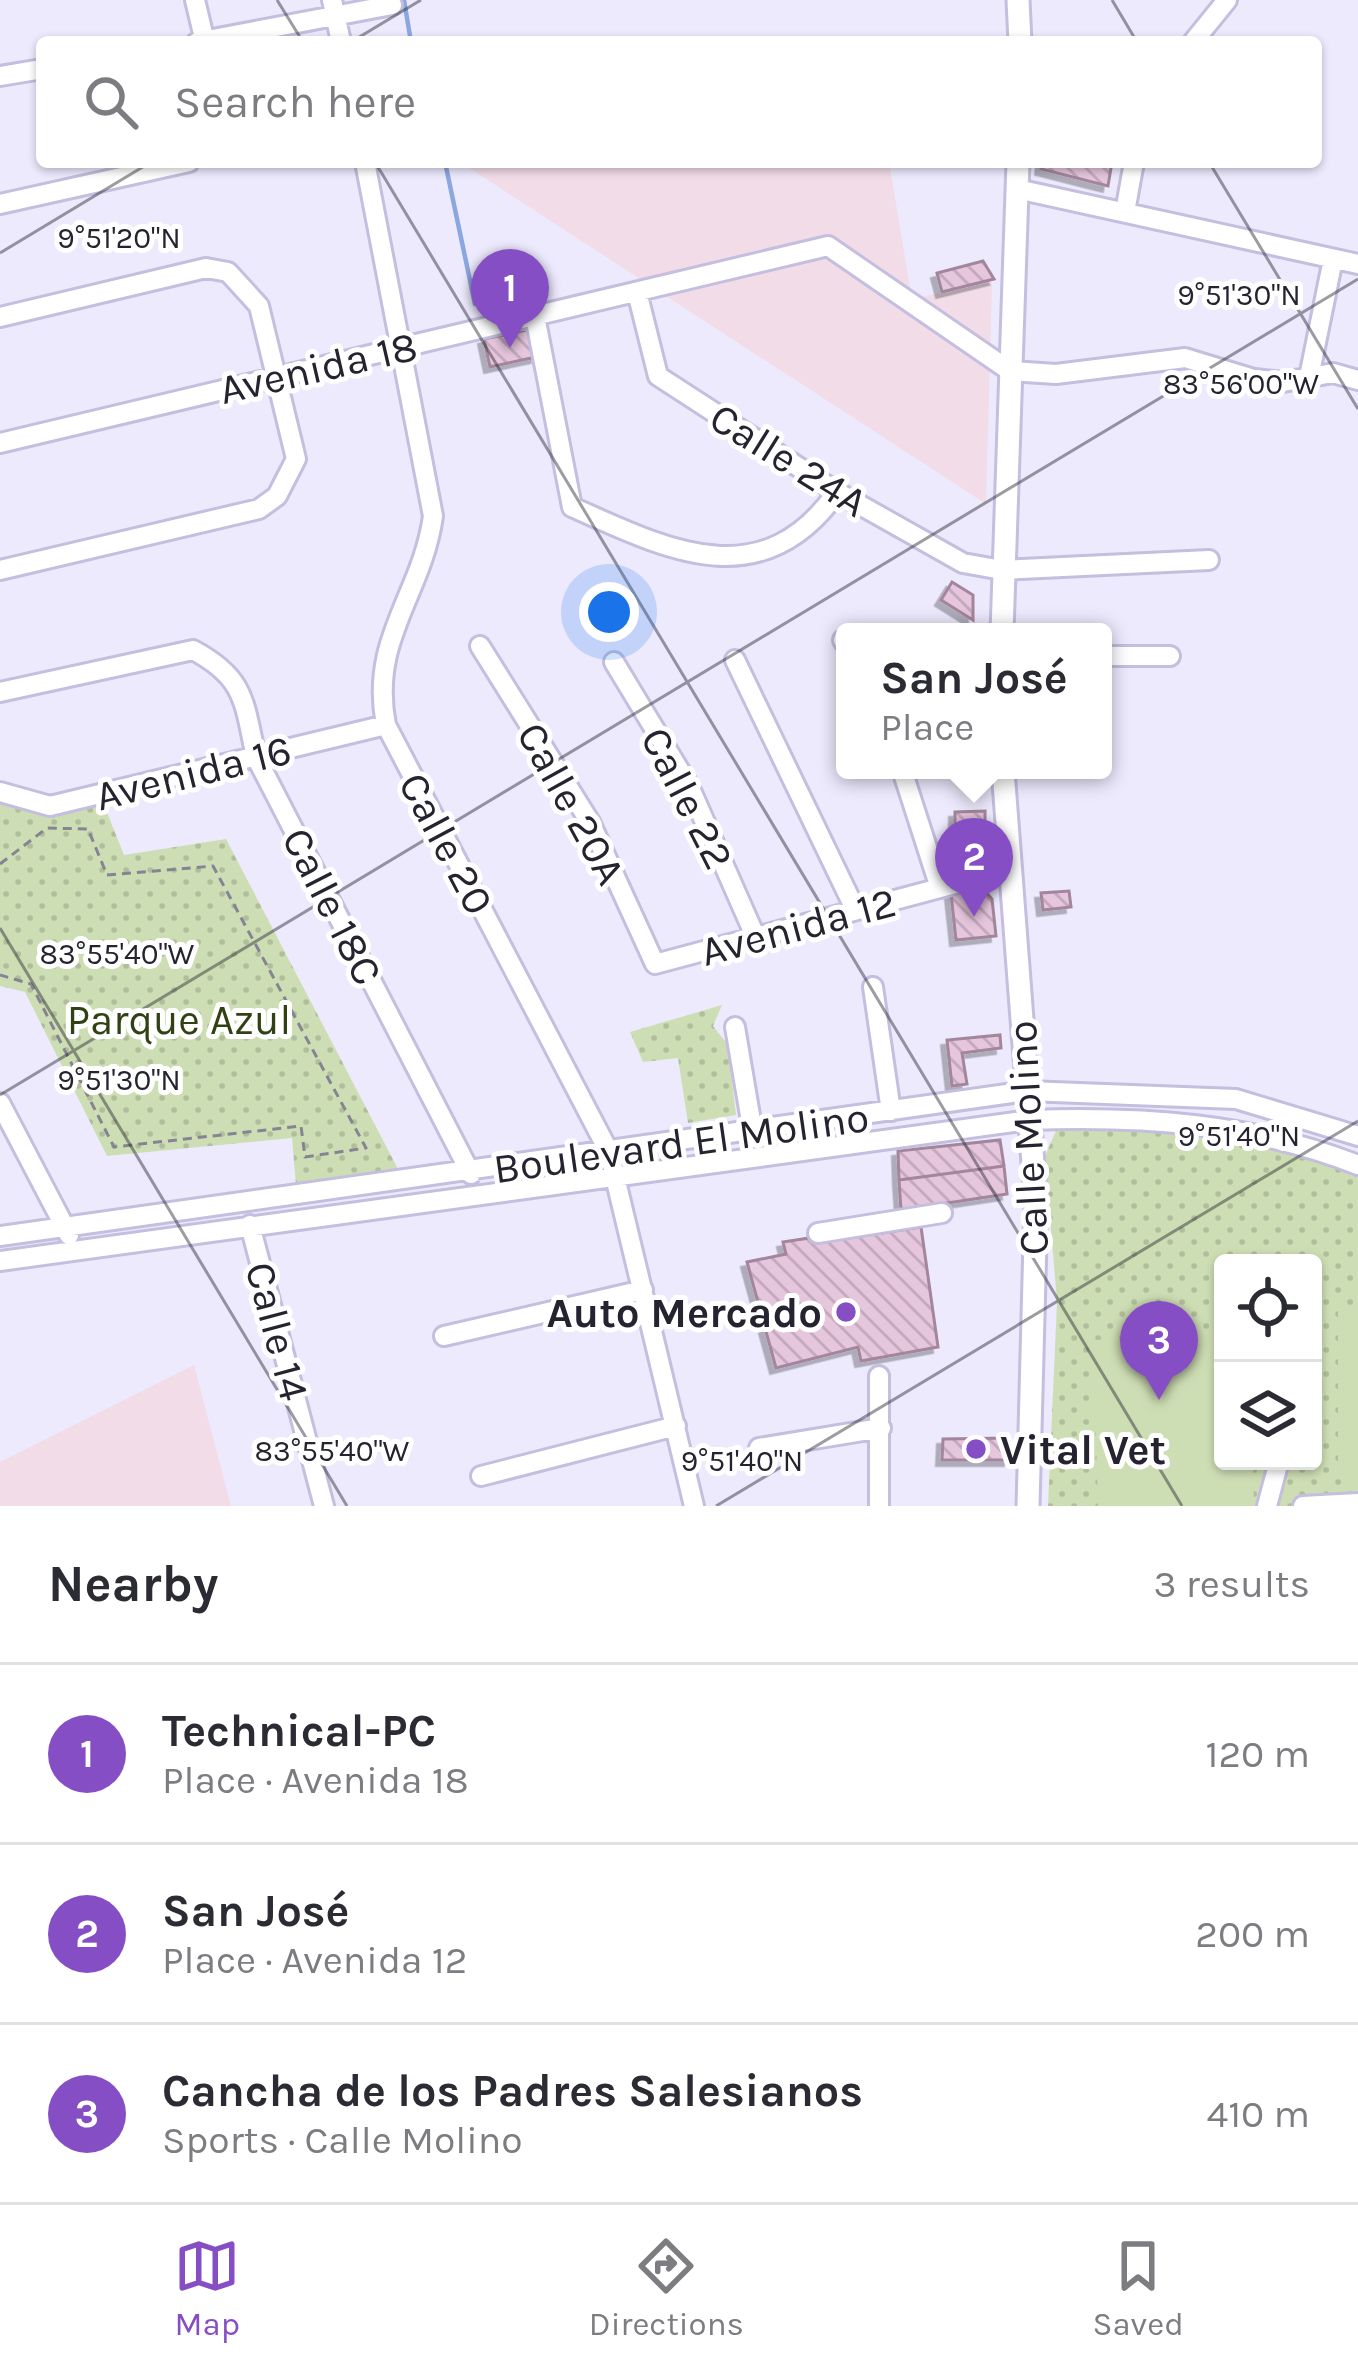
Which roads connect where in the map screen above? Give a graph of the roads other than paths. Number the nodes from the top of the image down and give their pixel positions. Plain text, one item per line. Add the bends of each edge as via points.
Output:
1 (195, 0) edge
2 (1018, 0) edge
3 (1227, 0) edge
4 (392, 5) dead end
5 (334, 8) edge
6 (201, 36) edge
7 (225, 36) edge
8 (1020, 36) edge
9 (1198, 36) edge
10 (36, 70) edge
11 (0, 76) edge
12 (162, 168) edge
13 (366, 168) edge
14 (1018, 168) edge
15 (1133, 168) edge
16 (1017, 189) junction
17 (0, 204) edge
18 (1125, 212) junction
19 (1333, 259) junction
20 (1358, 265) edge
21 (637, 292) junction
22 (535, 316) junction
23 (0, 317) edge
24 (402, 347) junction
25 (1010, 371) junction
26 (277, 376) junction
27 (1309, 377) junction
28 (1358, 380) edge
29 (0, 443) edge
30 (837, 492) junction
31 (1209, 560) dead end
32 (0, 570) edge
33 (1003, 570) junction
34 (1002, 623) edge
35 (480, 646) dead end
36 (1112, 656) edge
37 (1170, 656) dead end
38 (736, 660) dead end
39 (614, 662) dead end
40 (0, 692) edge
41 (386, 725) junction
42 (256, 757) junction
43 (905, 779) edge
44 (1004, 779) edge
45 (0, 793) edge
46 (1010, 869) junction
47 (940, 888) junction
48 (855, 910) junction
49 (756, 938) junction
50 (655, 964) joint
51 (873, 987) dead end
52 (735, 1027) dead end
53 (1094, 1090) junction
54 (1027, 1091) junction
55 (0, 1103) edge
56 (891, 1111) junction
57 (1094, 1118) junction
58 (1029, 1120) junction
59 (753, 1133) junction
60 (1358, 1136) edge
61 (609, 1152) junction
62 (1358, 1165) edge
63 (471, 1174) junction
64 (616, 1177) junction
65 (942, 1213) dead end
66 (250, 1226) junction
67 (68, 1228) junction
68 (818, 1233) dead end
69 (0, 1236) edge
70 (72, 1252) junction
71 (0, 1261) edge
72 (643, 1290) junction
73 (444, 1336) dead end
74 (879, 1376) dead end
75 (676, 1426) junction
76 (881, 1428) junction
77 (759, 1448) dead end
78 (1277, 1470) edge
79 (481, 1476) dead end
80 (1358, 1503) edge
81 (324, 1506) edge
82 (694, 1506) edge
83 (879, 1506) edge
84 (1028, 1506) edge
85 (1268, 1506) edge
86 (1303, 1506) edge

1 - 6 street
2 - 8 main road
3 - 9 street
4 - 5 street
5 - 7 street
10 - 11 street
12 - 17 street
13 - 24 street, Calle 20
14 - 16 main road
15 - 18 street
16 - 18 street
16 - 25 main road
18 - 19 street
19 - 20 street
19 - 27 street
21 - 22 street, Avenida 18
21 - 25 street, Avenida 18 via 828,246
21 - 30 street, Calle 24A via 658,376
22 - 24 street, Avenida 18
22 - 30 street via 572,507 718,561 815,524
23 - 26 street via 206,268 228,272 259,306
24 - 26 street, Avenida 18
24 - 41 street, Calle 20 via 433,516 428,549 385,649
25 - 27 street via 1056,374 1185,358 1253,379
25 - 33 main road
26 - 29 street, Avenida 18
26 - 32 street via 296,458 277,496 259,509
27 - 28 street
30 - 33 street, Calle 24A via 963,563
31 - 33 street, Calle 24A
33 - 34 main road
35 - 50 street, Calle 20A via 590,823
36 - 37 street
38 - 48 street
39 - 49 street, Calle 22 via 689,785
40 - 42 street, Calle 18C via 194,650 239,685
41 - 42 street, Avenida 16
41 - 61 street, Calle 20
42 - 45 street, Avenida 16 via 50,806
42 - 63 street, Calle 18C
43 - 47 street
44 - 46 main road, Calle Molino
46 - 47 street, Avenida 12
46 - 54 main road, Calle Molino
47 - 48 street, Avenida 12
48 - 49 street, Avenida 12
49 - 50 street, Avenida 12
51 - 56 street
52 - 59 street
53 - 54 street, Boulevard El Molino
53 - 57 street
53 - 60 street, Boulevard El Molino via 1236,1099
54 - 56 street, Boulevard El Molino
54 - 58 main road, Calle Molino
55 - 67 street
56 - 59 street, Boulevard El Molino
57 - 58 street, Boulevard El Molino
57 - 62 street, Boulevard El Molino via 1229,1126
58 - 64 street, Boulevard El Molino
58 - 84 main road, Calle Molino via 1036,1203
59 - 61 street, Boulevard El Molino
61 - 63 street, Boulevard El Molino
61 - 64 street, Calle 20
63 - 67 street, Boulevard El Molino
64 - 66 street, Boulevard El Molino
64 - 72 street, Calle 20
65 - 68 street
66 - 70 street, Boulevard El Molino
66 - 81 street, Calle 14
67 - 69 street, Boulevard El Molino
67 - 70 street
70 - 71 street, Boulevard El Molino
72 - 73 street
72 - 75 street, Calle 20
74 - 76 street
75 - 79 street
75 - 82 street, Calle 20
76 - 77 street
76 - 83 street
78 - 85 street
80 - 86 street

